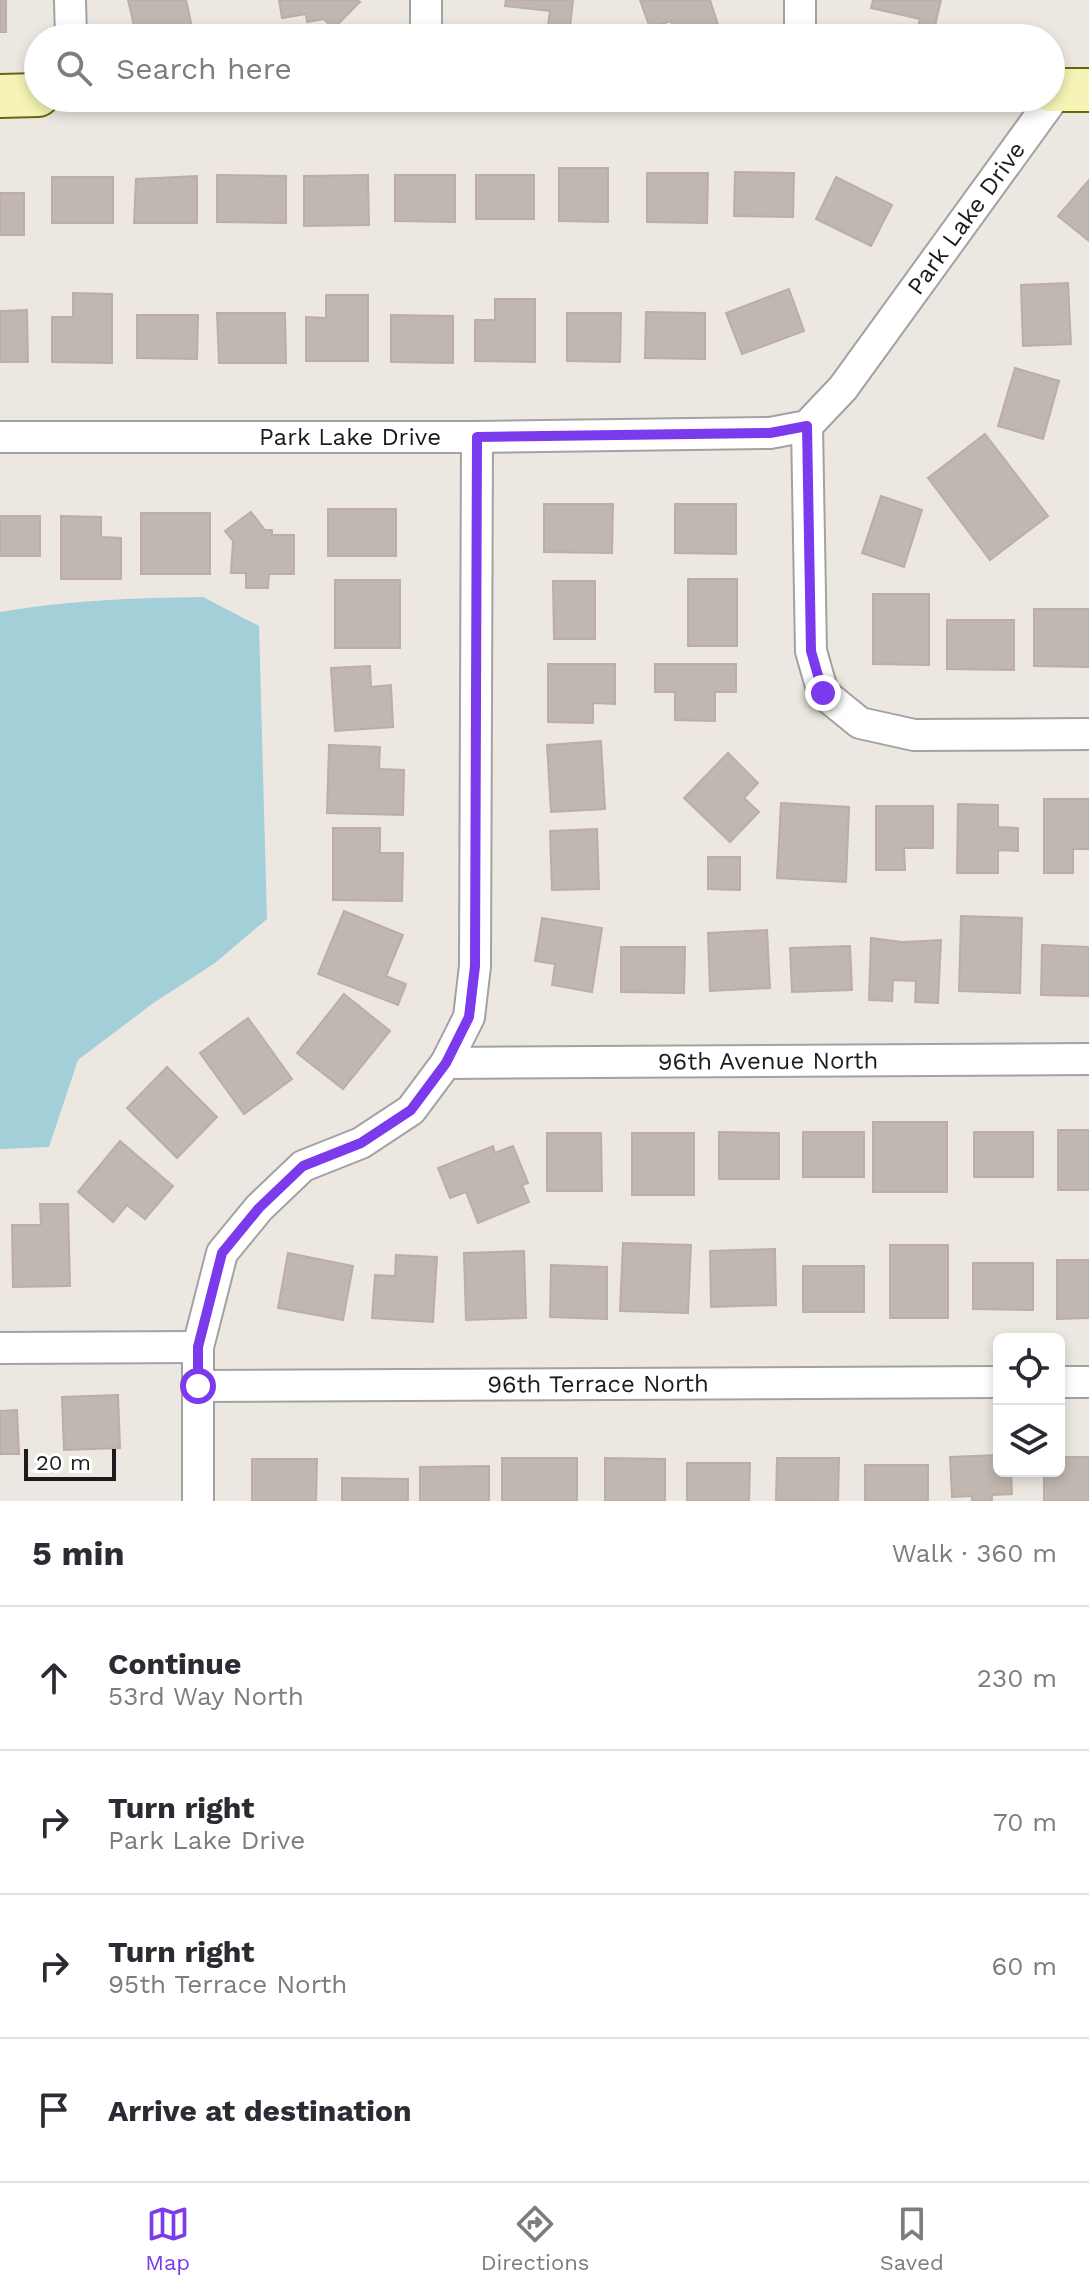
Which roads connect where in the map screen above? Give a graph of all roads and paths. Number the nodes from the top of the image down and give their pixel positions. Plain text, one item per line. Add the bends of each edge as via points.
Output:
1 (70, 0) edge
2 (426, 0) edge
3 (800, 0) edge
4 (71, 24) edge
5 (426, 24) edge
6 (800, 24) edge
7 (24, 95) edge
8 (0, 96) edge
9 (1050, 112) edge
10 (807, 426) junction
11 (0, 437) edge
12 (477, 437) junction
13 (1089, 734) edge
14 (1089, 1059) edge
15 (446, 1063) junction
16 (198, 1347) junction
17 (0, 1348) edge
18 (993, 1382) edge
19 (1065, 1382) edge
20 (1089, 1382) edge
21 (198, 1386) junction
22 (198, 1501) edge

1 - 4 street
2 - 5 street
3 - 6 street
7 - 8 street
9 - 10 street, Park Lake Drive via 843,388
10 - 12 street, Park Lake Drive via 770,433
10 - 13 street via 811,651 823,693 860,723 914,735
11 - 12 street, Park Lake Drive
12 - 15 street via 475,966 469,1017
14 - 15 street, 96th Avenue North
15 - 16 street via 411,1110 361,1143 303,1166 259,1208 222,1253
16 - 17 street
16 - 21 street
18 - 21 street, 96th Terrace North
19 - 20 street
21 - 22 street

